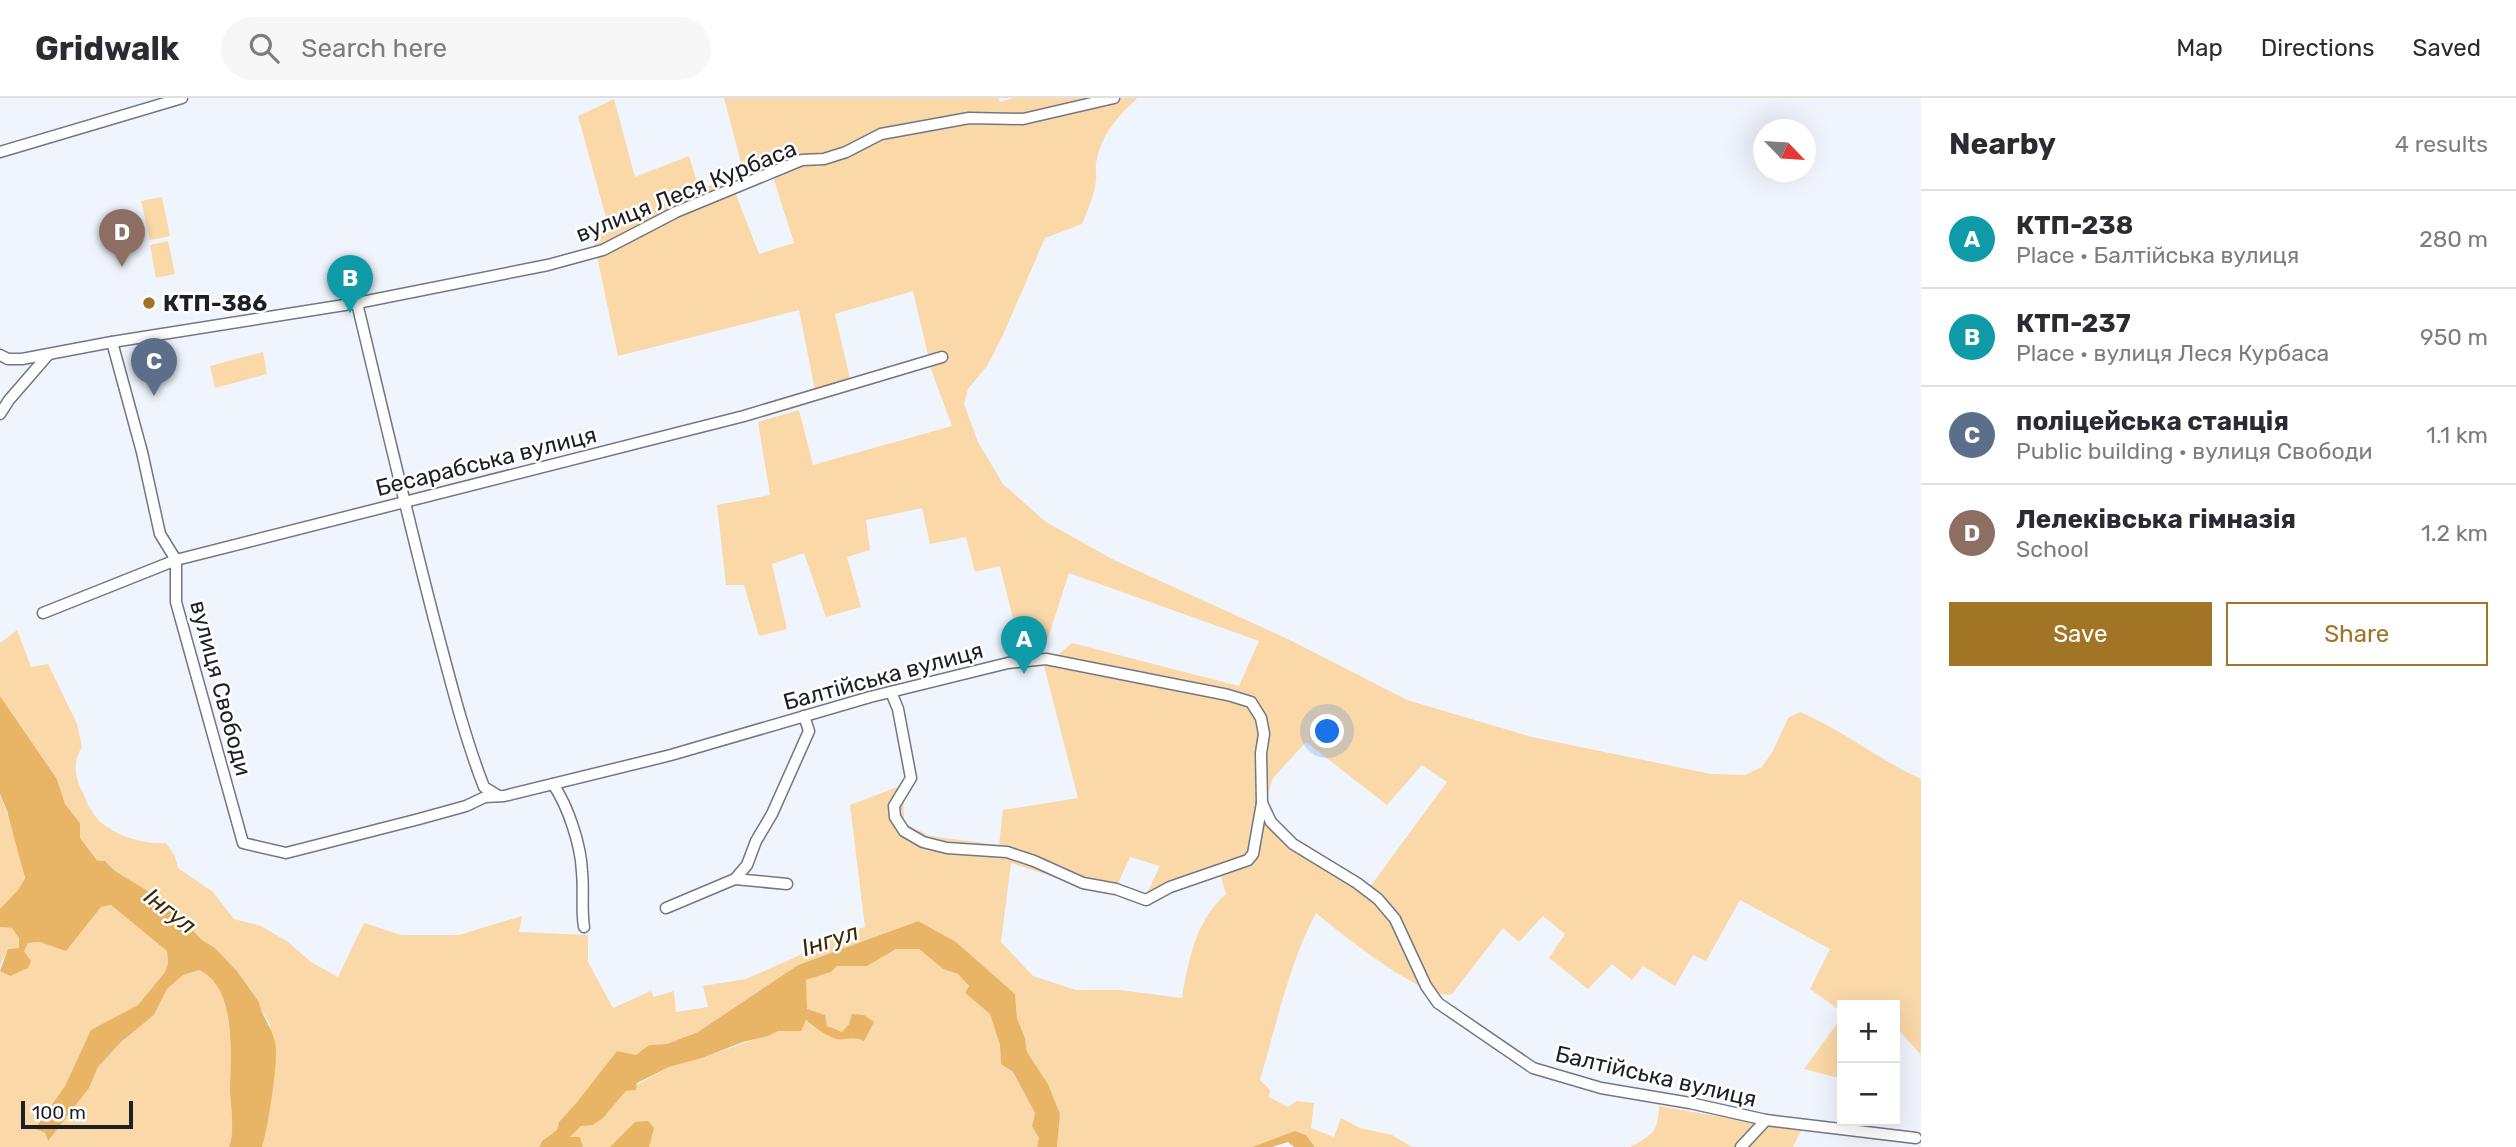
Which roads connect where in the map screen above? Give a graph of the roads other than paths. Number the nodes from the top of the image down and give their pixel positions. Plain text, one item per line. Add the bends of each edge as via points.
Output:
1 (182, 98) edge
2 (1114, 98) edge
3 (0, 152) edge
4 (357, 303) junction
5 (112, 342) junction
6 (48, 354) junction
7 (0, 355) edge
8 (942, 357) dead end
9 (0, 414) edge
10 (405, 502) junction
11 (176, 560) junction
12 (43, 613) dead end
13 (891, 692) junction
14 (804, 716) junction
15 (553, 784) junction
16 (504, 796) junction
17 (1262, 803) junction
18 (243, 843) joint
19 (735, 879) junction
20 (787, 884) dead end
21 (666, 908) dead end
22 (584, 927) dead end
23 (1766, 1120) junction
24 (1916, 1138) dead end
25 (1741, 1147) edge

1 - 3 street
2 - 4 street, вулиця Леся Курбаса via 1023,119 969,118 881,134 845,152 802,160 676,212 603,250
4 - 5 street, вулиця Леся Курбаса
4 - 10 street
5 - 6 street, вулиця Леся Курбаса
5 - 11 street, вулиця Свободи via 160,534
6 - 7 street, вулиця Леся Курбаса via 22,359
6 - 9 street
8 - 10 street, Бесарабська вулиця via 744,416
10 - 11 street, Бесарабська вулиця
10 - 16 street via 475,765 484,787
11 - 12 street, Бесарабська вулиця
11 - 18 street, вулиця Свободи via 176,603
13 - 14 street, Балтійська вулиця
13 - 17 street, Балтійська вулиця via 1008,663 1046,659 1228,695 1251,702 1261,718
13 - 17 street via 911,778 894,806 895,817 904,831 923,842 1007,852 1083,883 1146,900 1248,860
14 - 15 street, Балтійська вулиця
14 - 19 street via 809,731 747,865
15 - 16 street, Балтійська вулиця
15 - 22 street via 568,813 582,868
16 - 18 street, Балтійська вулиця via 485,797 419,820 286,853
17 - 23 street, Балтійська вулиця via 1271,822 1293,844 1378,899 1395,919 1438,1003 1533,1068 1601,1088
19 - 20 street
19 - 21 street
23 - 24 street, Балтійська вулиця
23 - 25 street

